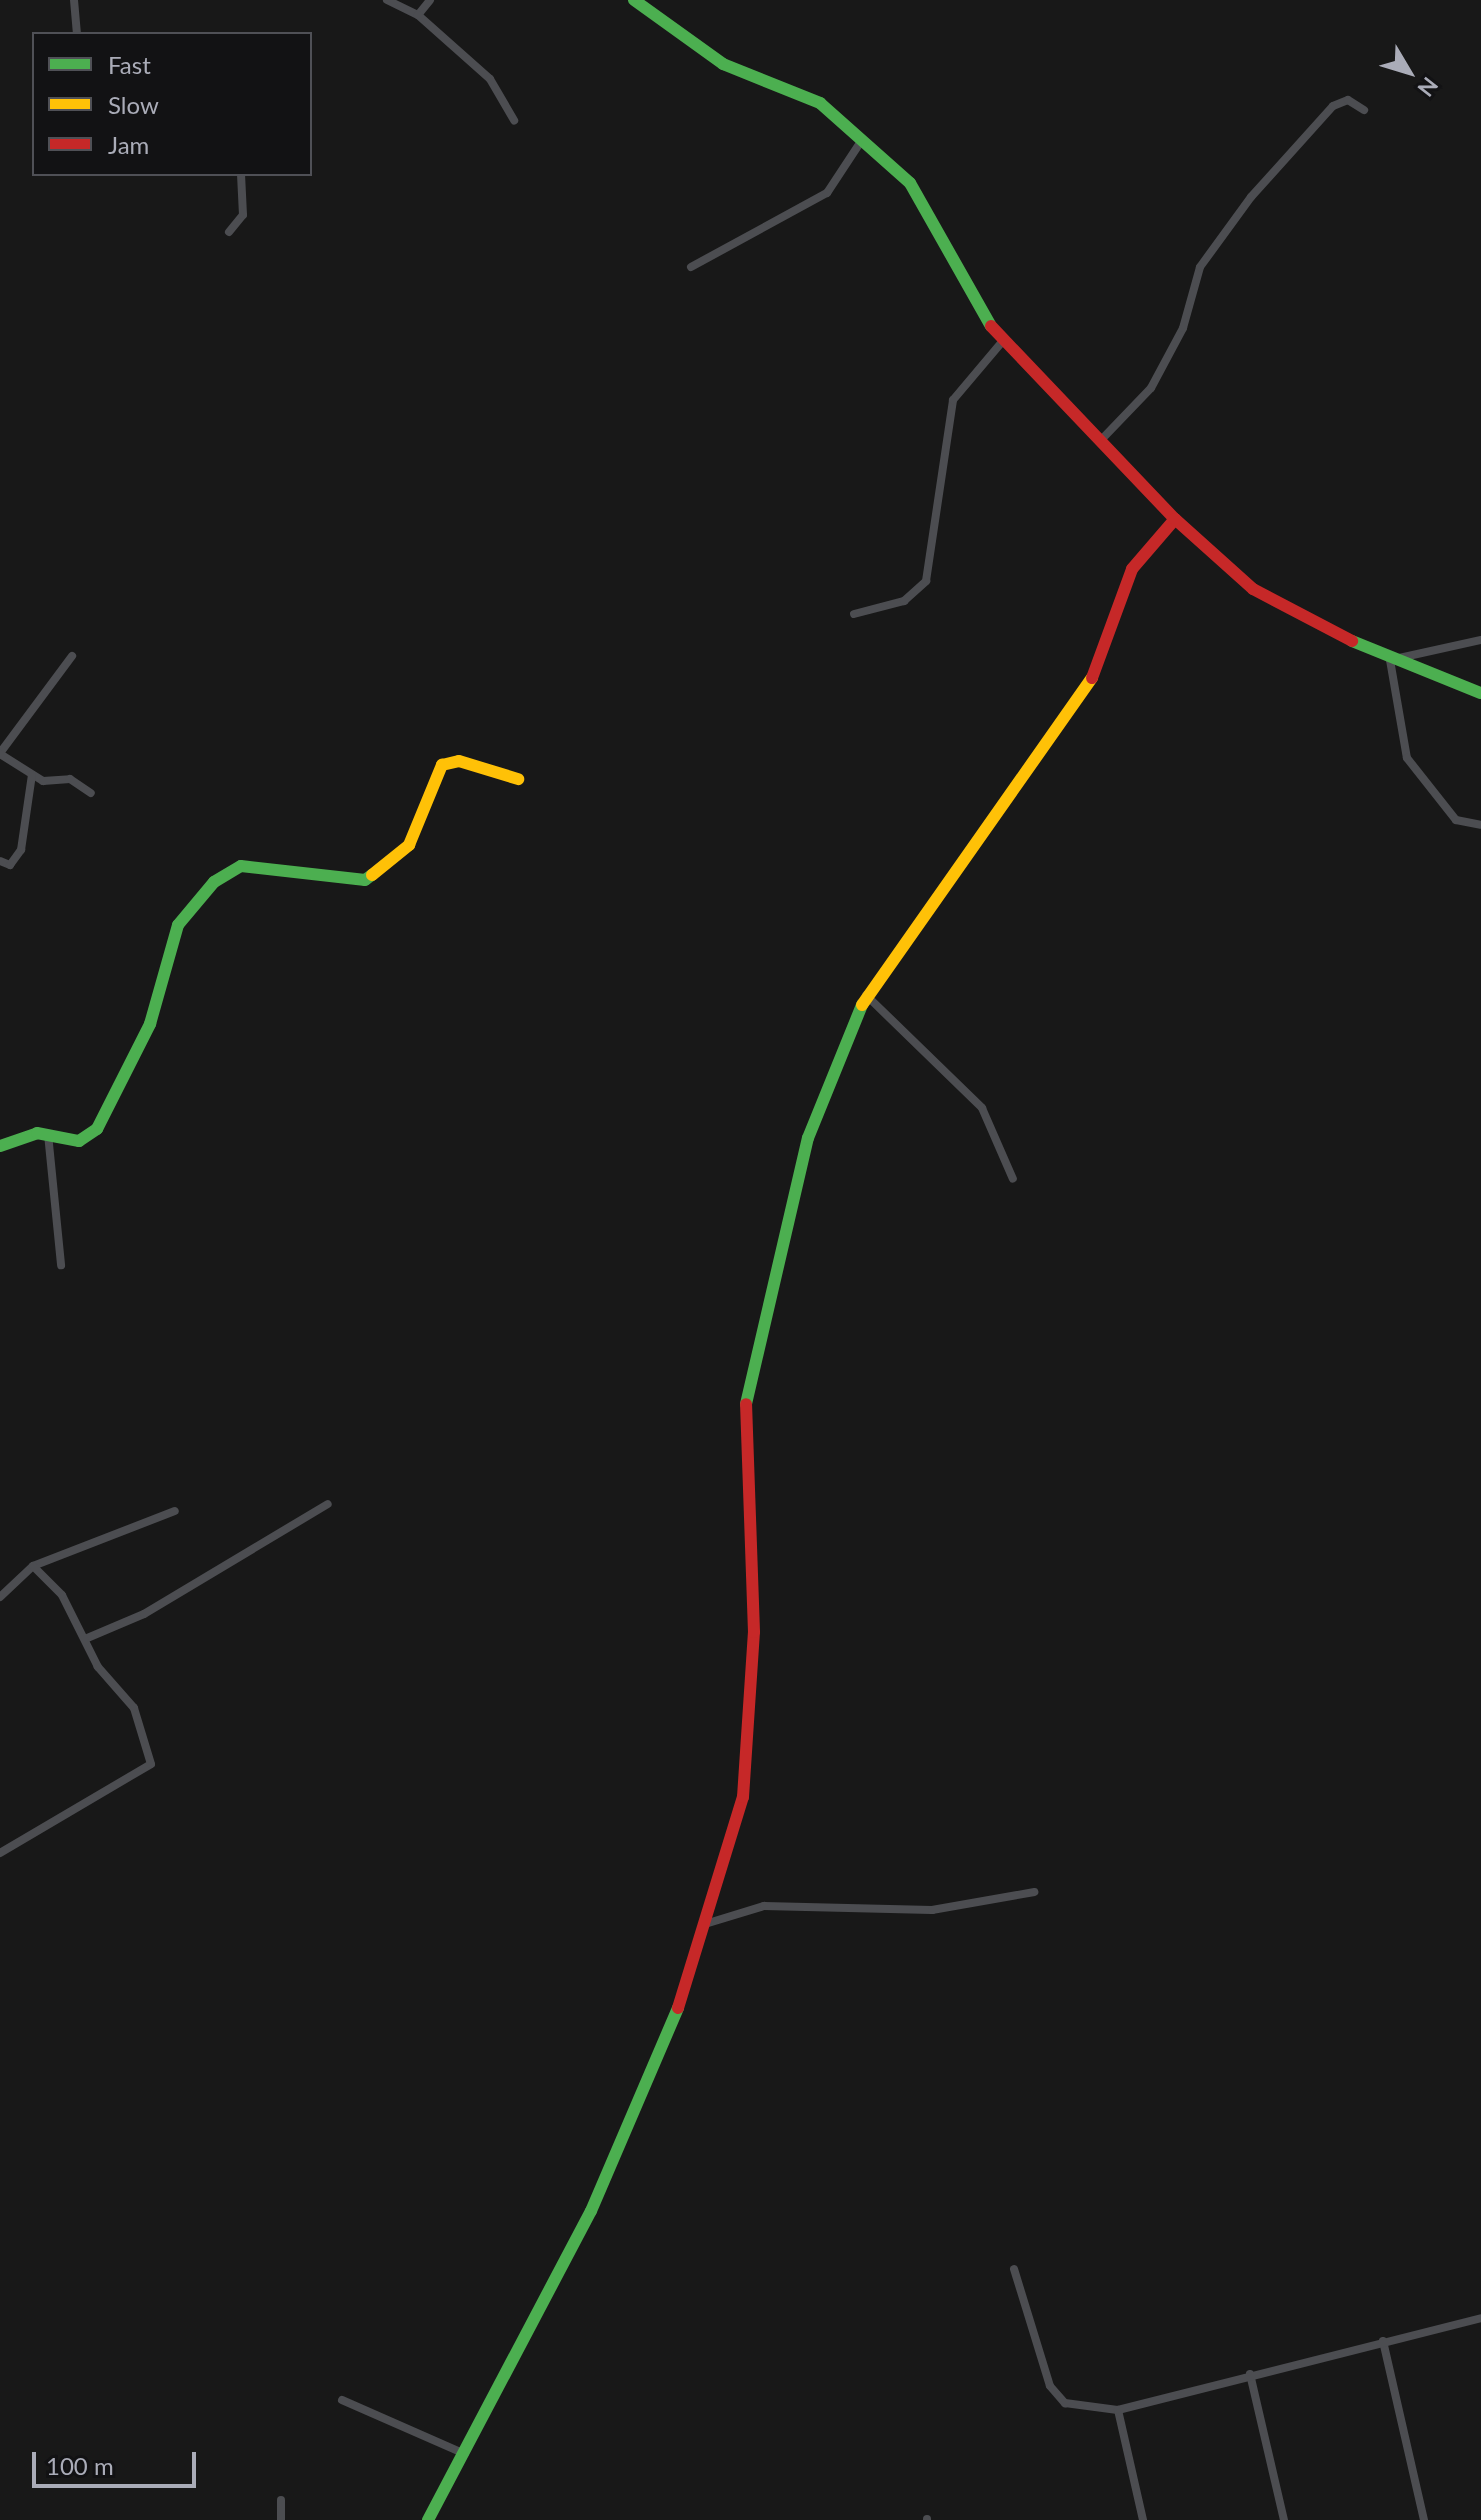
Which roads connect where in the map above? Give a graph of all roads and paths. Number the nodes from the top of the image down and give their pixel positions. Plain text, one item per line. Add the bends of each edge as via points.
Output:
1 (74, 0) edge
2 (387, 0) edge
3 (430, 0) edge
4 (634, 0) edge
5 (418, 15) junction
6 (77, 32) edge
7 (1364, 110) dead end
8 (514, 120) dead end
9 (862, 140) junction
10 (241, 176) edge
11 (229, 232) dead end
12 (691, 267) dead end
13 (1002, 342) junction
14 (1103, 438) junction
15 (1175, 519) junction
16 (854, 614) dead end
17 (1481, 640) edge
18 (72, 656) dead end
19 (1390, 660) junction
20 (1481, 693) edge
21 (0, 753) edge
22 (32, 775) junction
23 (518, 779) dead end
24 (91, 793) dead end
25 (1481, 825) edge
26 (0, 861) edge
27 (866, 995) junction
28 (48, 1134) junction
29 (0, 1146) edge
30 (1013, 1179) dead end
31 (61, 1265) dead end
32 (328, 1504) dead end
33 (175, 1511) dead end
34 (33, 1566) junction
35 (0, 1597) edge
36 (85, 1639) junction
37 (0, 1853) edge
38 (1034, 1892) dead end
39 (705, 1924) junction
40 (1014, 2269) dead end
41 (1481, 2318) edge
42 (1383, 2341) junction
43 (1250, 2374) junction
44 (342, 2400) dead end
45 (1118, 2410) junction
46 (465, 2454) junction
47 (281, 2500) dead end
48 (281, 2520) edge
49 (428, 2520) edge
50 (1143, 2520) edge
51 (1284, 2520) edge
52 (1424, 2520) edge

1 - 6 street
2 - 5 street
3 - 5 street
4 - 9 street via 723,64 820,103
5 - 8 street via 490,79
7 - 14 street via 1348,100 1333,106 1251,197 1200,267 1183,328 1151,388
9 - 12 street via 827,193
9 - 13 street via 931,210
10 - 11 street via 243,215
13 - 14 street
13 - 16 street via 953,400 926,581 904,601
14 - 15 street
15 - 19 street via 1253,589
15 - 27 street via 1132,569 1107,651 1084,693 984,822
17 - 19 street
18 - 21 street
19 - 20 street
19 - 25 street via 1407,758 1456,820
21 - 22 street
22 - 24 street via 70,779
22 - 26 street via 21,850 10,865
23 - 28 street via 459,761 442,765 409,845 365,880 241,866 214,882 178,925 150,1024 111,1112 79,1141
27 - 30 street via 982,1108
27 - 39 street via 808,1138 744,1411 752,1740 743,1797
28 - 29 street
28 - 31 street
32 - 36 street via 182,1593
33 - 34 street
34 - 35 street
34 - 36 street via 62,1595
36 - 37 street via 106,1680 140,1718 151,1764
38 - 39 street via 932,1910 764,1906
39 - 46 street via 675,2017 591,2211
40 - 45 street via 1050,2386 1065,2403
41 - 42 street
42 - 43 street
42 - 52 street
43 - 45 street
43 - 51 street
44 - 46 street
45 - 50 street
46 - 49 street
47 - 48 street

